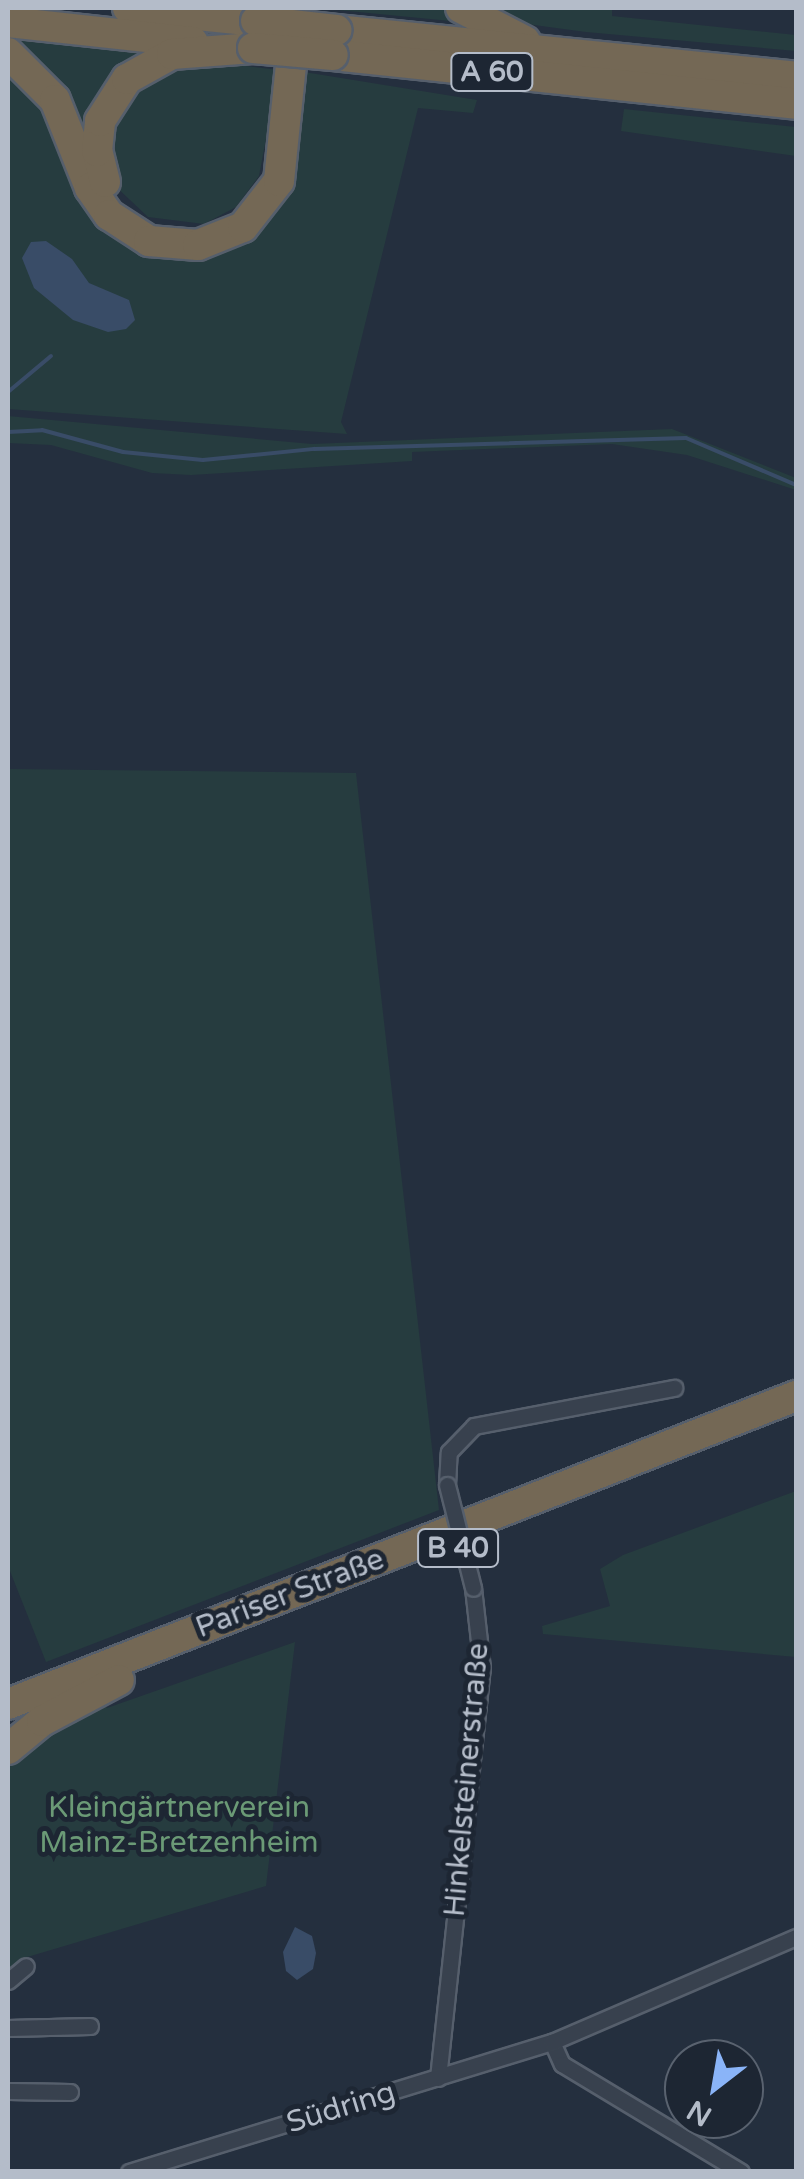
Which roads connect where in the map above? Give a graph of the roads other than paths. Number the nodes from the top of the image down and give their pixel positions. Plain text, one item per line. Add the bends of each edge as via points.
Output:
1 (128, 8) edge
2 (297, 8) edge
3 (461, 8) edge
4 (8, 22) edge
5 (255, 35) junction
6 (335, 42) junction
7 (551, 52) junction
8 (8, 53) edge
9 (290, 72) junction
10 (796, 77) edge
11 (796, 104) edge
12 (674, 1388) dead end
13 (796, 1393) edge
14 (796, 1417) edge
15 (119, 1680) junction
16 (8, 1704) edge
17 (8, 1723) edge
18 (8, 1749) edge
19 (796, 1937) edge
20 (26, 1966) dead end
21 (8, 1981) edge
22 (90, 2026) dead end
23 (8, 2028) edge
24 (552, 2042) junction
25 (438, 2078) junction
26 (8, 2091) edge
27 (70, 2092) dead end
28 (129, 2172) edge
29 (742, 2172) edge

1 - 5 highway, A 60
2 - 9 highway
3 - 7 highway
4 - 5 highway, A 60
5 - 6 highway, A 60, bridge
5 - 9 highway via 172,54 141,68 116,92 100,121 97,151 104,180 132,216 160,230 190,233 220,225 245,208 272,164
6 - 7 highway, A 60
6 - 11 highway, A 60
7 - 10 highway, A 60
8 - 9 highway via 55,100 90,188 108,215 134,234 182,246 229,236 272,194 286,149
12 - 25 street, Hinkelsteinerstraße, bridge via 474,1426 449,1452 447,1485 473,1588 482,1668
13 - 16 highway, Pariser Straße / B 40
14 - 15 highway, Pariser Straße / B 40
15 - 17 highway, Pariser Straße / B 40
15 - 18 highway, B 40 via 42,1721
19 - 24 street, Südring
20 - 21 street
22 - 23 street
24 - 25 street, Südring
24 - 29 street via 562,2064
25 - 28 street, Südring
26 - 27 street

